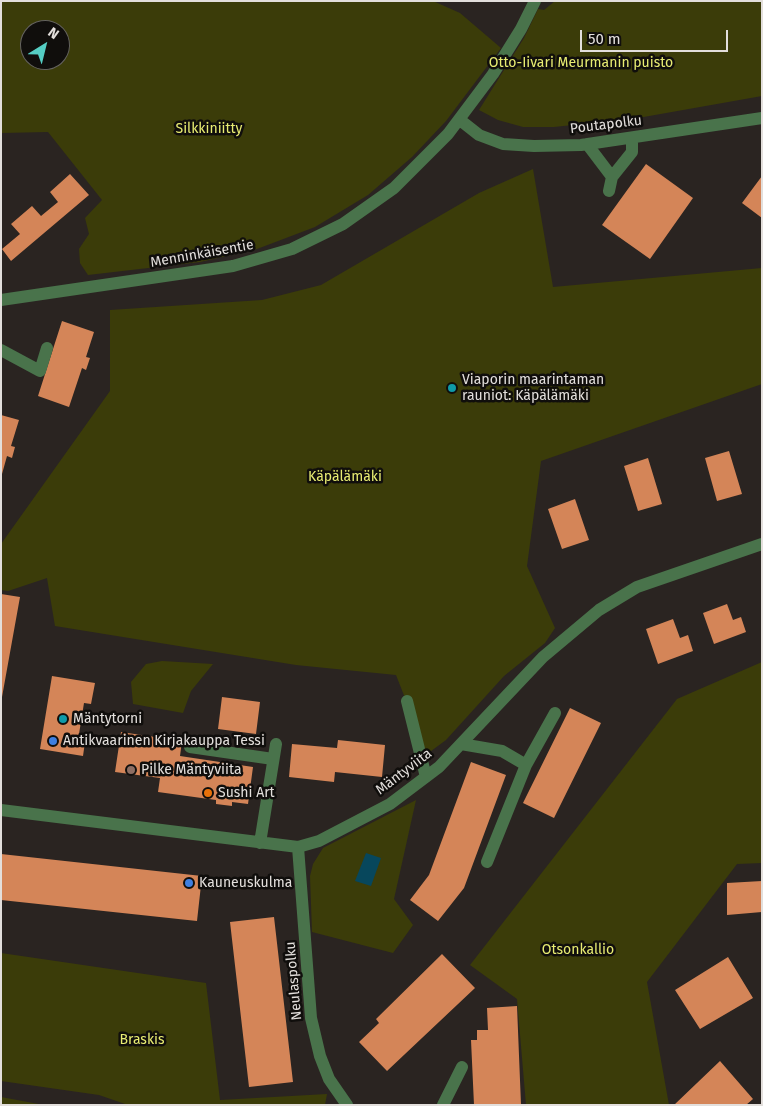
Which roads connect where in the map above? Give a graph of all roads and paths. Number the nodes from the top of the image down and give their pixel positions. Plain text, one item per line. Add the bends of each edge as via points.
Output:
1 (535, 1) edge
2 (762, 118) edge
3 (460, 120) junction
4 (632, 138) junction
5 (587, 144) junction
6 (612, 177) junction
7 (608, 191) dead end
8 (1, 300) edge
9 (47, 348) dead end
10 (1, 350) edge
11 (762, 544) edge
12 (407, 701) dead end
13 (555, 713) dead end
14 (276, 744) dead end
15 (460, 744) junction
16 (190, 747) dead end
17 (273, 760) junction
18 (526, 765) junction
19 (426, 777) junction
20 (1, 810) edge
21 (260, 843) junction
22 (298, 847) junction
23 (487, 862) dead end
24 (462, 1067) dead end
25 (347, 1105) edge
26 (443, 1105) edge

1 - 3 street, Menninkäisentie via 504,58
2 - 4 street, Poutapolku
3 - 5 street, Poutapolku via 479,135 503,144
3 - 8 street, Menninkäisentie via 414,170 370,207 292,249 233,266
4 - 5 street, Poutapolku
4 - 6 street via 632,152
5 - 6 street
6 - 7 street
9 - 10 street via 40,371
11 - 15 street, Mäntyviita via 637,588 599,610 543,657
12 - 19 street
13 - 18 street
14 - 17 street
15 - 18 street via 502,751
15 - 19 street, Mäntyviita
16 - 17 street
17 - 21 street
18 - 23 street
19 - 22 street, Mäntyviita via 390,804 319,841
20 - 21 street, Mäntyviita
21 - 22 street, Mäntyviita
22 - 25 street, Neulaspolku via 311,1018 329,1078
24 - 26 street

